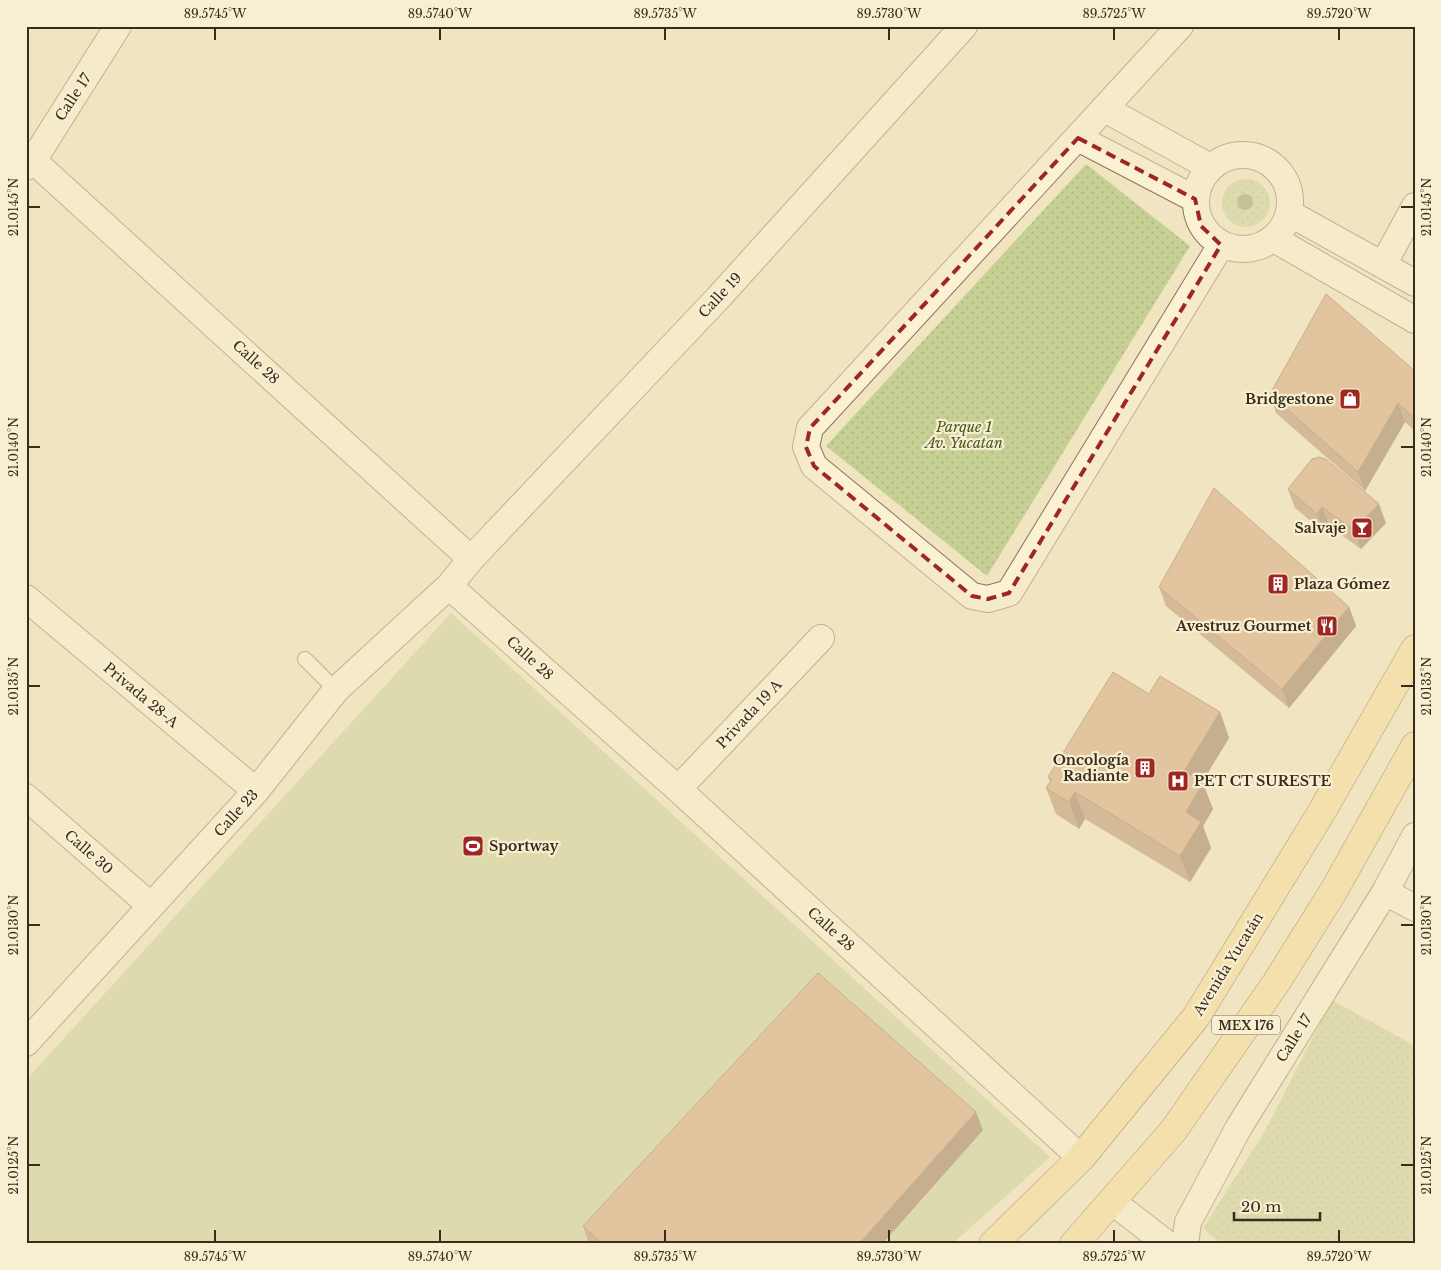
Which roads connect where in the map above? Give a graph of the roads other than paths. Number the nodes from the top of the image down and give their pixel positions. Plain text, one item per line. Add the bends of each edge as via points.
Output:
1 (118, 26) edge
2 (964, 26) edge
3 (1180, 26) edge
4 (1105, 109) junction
5 (1078, 138) junction
6 (29, 160) edge
7 (1210, 167) junction
8 (1195, 199) junction
9 (1415, 206) edge
10 (1290, 213) junction
11 (1274, 239) junction
12 (1221, 245) junction
13 (1383, 265) junction
14 (1415, 283) edge
15 (1415, 320) edge
16 (471, 559) junction
17 (449, 586) junction
18 (26, 598) edge
19 (821, 638) dead end
20 (1415, 649) edge
21 (305, 659) dead end
22 (336, 690) junction
23 (1415, 746) edge
24 (678, 790) junction
25 (256, 791) junction
26 (26, 797) edge
27 (1415, 836) edge
28 (1385, 892) junction
29 (151, 906) junction
30 (1415, 908) edge
31 (26, 1043) edge
32 (1081, 1158) junction
33 (1113, 1202) junction
34 (993, 1244) edge
35 (1074, 1244) edge
36 (1168, 1244) edge
37 (1184, 1244) edge

1 - 6 street, Calle 17
2 - 16 street, Calle 19 via 718,298
3 - 4 street
4 - 5 street
4 - 7 street
5 - 8 street
5 - 12 street via 810,428 806,447 814,466 972,596 988,600 1009,593
6 - 16 street, Calle 28
7 - 8 street via 1200,181
7 - 10 street via 1228,157 1248,155 1267,161 1282,174 1290,193
8 - 12 street via 1201,226
9 - 13 street
10 - 11 street
10 - 13 street
11 - 12 street via 1258,248 1239,250
11 - 15 street
13 - 14 street
16 - 17 street
17 - 22 street, Calle 23
17 - 24 street, Calle 28
18 - 25 street, Privada 28-A
19 - 24 street, Privada 19 A
20 - 32 main road, Avenida Yucatán / MEX 176 via 1321,813 1196,1017
21 - 22 lane
22 - 25 street, Calle 23
23 - 33 main road, MEX 176 via 1333,892 1276,983 1173,1131
24 - 32 street, Calle 28
25 - 29 street, Calle 23
26 - 29 street, Calle 30
27 - 28 street, Calle 17
28 - 30 street
28 - 37 street, Calle 17 via 1239,1126 1188,1222
29 - 31 street, Calle 23
32 - 34 main road, Avenida Yucatán / MEX 176
33 - 35 main road, MEX 176
33 - 36 street

